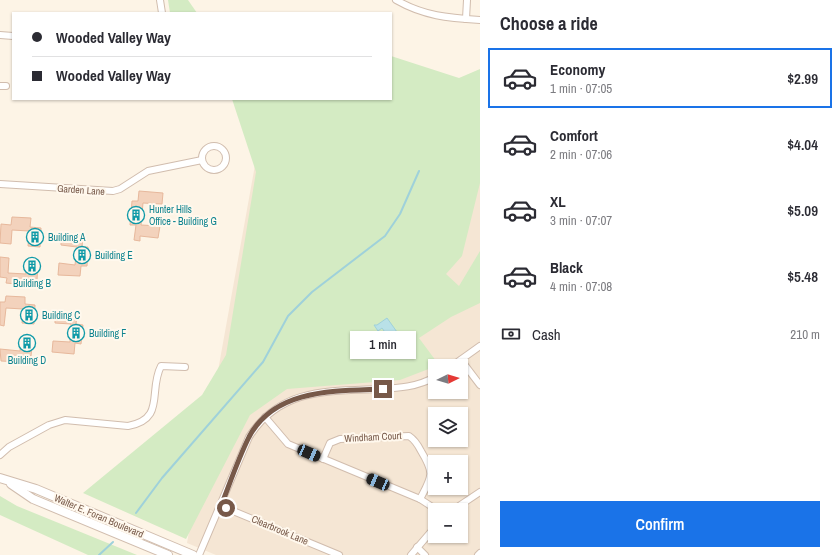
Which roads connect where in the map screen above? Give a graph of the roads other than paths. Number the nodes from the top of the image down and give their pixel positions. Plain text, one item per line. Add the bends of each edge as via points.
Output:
1 (160, 0) edge
2 (396, 0) edge
3 (467, 0) edge
4 (162, 12) edge
5 (466, 19) junction
6 (480, 20) edge
7 (0, 35) edge
8 (12, 36) edge
9 (202, 160) dead end
10 (0, 184) edge
11 (480, 346) edge
12 (463, 359) edge
13 (185, 367) dead end
14 (468, 368) edge
15 (428, 380) edge
16 (480, 385) edge
17 (265, 417) junction
18 (0, 455) edge
19 (323, 459) junction
20 (2, 478) edge
21 (480, 492) edge
22 (420, 499) junction
23 (464, 503) edge
24 (428, 504) edge
25 (221, 506) junction
26 (428, 534) edge
27 (417, 547) junction
28 (168, 555) edge
29 (193, 555) edge
30 (199, 555) edge
31 (339, 555) edge
32 (411, 555) edge
33 (425, 555) edge

1 - 4 street
2 - 5 street via 434,16
3 - 5 street
5 - 6 street
7 - 8 street
9 - 10 street, Garden Lane via 152,169 113,191
11 - 12 street
13 - 18 street via 161,366 156,376 154,407 148,418 139,424 128,426 64,420 9,446
14 - 16 street
15 - 17 street via 408,388 304,395 281,404
17 - 19 street via 288,444
17 - 25 street via 249,437
19 - 22 street
19 - 22 street, Windham Court via 330,443 340,439 409,436 416,442 431,470 429,482
20 - 28 street, Walter E. Foran Boulevard via 33,499
20 - 29 street, Walter E. Foran Boulevard via 36,489
21 - 23 street
22 - 24 street
25 - 30 street
25 - 31 street, Clearbrook Lane
26 - 27 street
27 - 32 street
27 - 33 street

